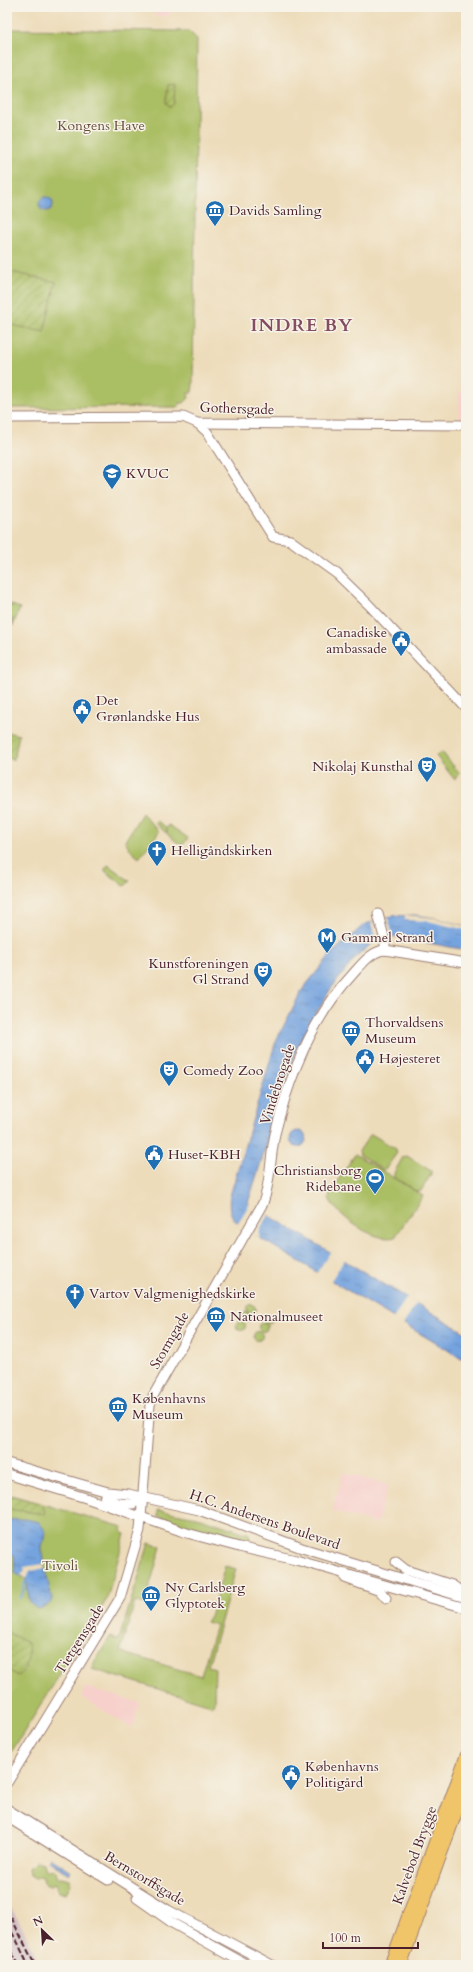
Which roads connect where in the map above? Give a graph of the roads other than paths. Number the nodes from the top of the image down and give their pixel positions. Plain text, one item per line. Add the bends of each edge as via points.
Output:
1 (7, 418) edge
2 (196, 423) junction
3 (466, 425) edge
4 (466, 708) edge
5 (379, 918) dead end
6 (385, 950) junction
7 (466, 963) edge
8 (260, 1210) joint
9 (7, 1463) edge
10 (7, 1474) edge
11 (18, 1478) junction
12 (142, 1497) junction
13 (141, 1518) junction
14 (396, 1562) dead end
15 (338, 1572) junction
16 (466, 1595) edge
17 (386, 1598) dead end
18 (466, 1598) edge
19 (466, 1608) edge
20 (466, 1756) edge
21 (7, 1783) edge
22 (466, 1786) edge
23 (7, 1809) edge
24 (7, 1817) edge
25 (247, 1965) edge
26 (272, 1965) edge
27 (390, 1965) edge
28 (401, 1965) edge

1 - 2 street, Gothersgade via 183,417
2 - 3 street, Gothersgade
2 - 4 street via 207,432 272,537 290,540 337,574
5 - 6 street
6 - 7 street
6 - 8 street, Vindebrogade via 372,955 344,984 305,1044 276,1131 267,1191
8 - 12 street, Stormgade via 153,1396 150,1405
9 - 12 street, H.C. Andersens Boulevard via 99,1490
10 - 11 street, H.C. Andersens Boulevard
11 - 12 street via 54,1482 118,1503 133,1504
11 - 13 street, H.C. Andersens Boulevard via 86,1498
12 - 13 street, Tietgensgade
12 - 18 street, H.C. Andersens Boulevard via 215,1515 302,1548
13 - 15 street, H.C. Andersens Boulevard via 239,1547
13 - 21 street, Tietgensgade via 119,1602
14 - 16 street via 406,1570 452,1585
15 - 17 street via 357,1584 380,1591
15 - 19 street, H.C. Andersens Boulevard
20 - 27 main road, Kalvebod Brygge
22 - 28 main road, Kalvebod Brygge
23 - 26 street, Bernstorffsgade via 168,1910
24 - 25 street, Bernstorffsgade via 174,1924

